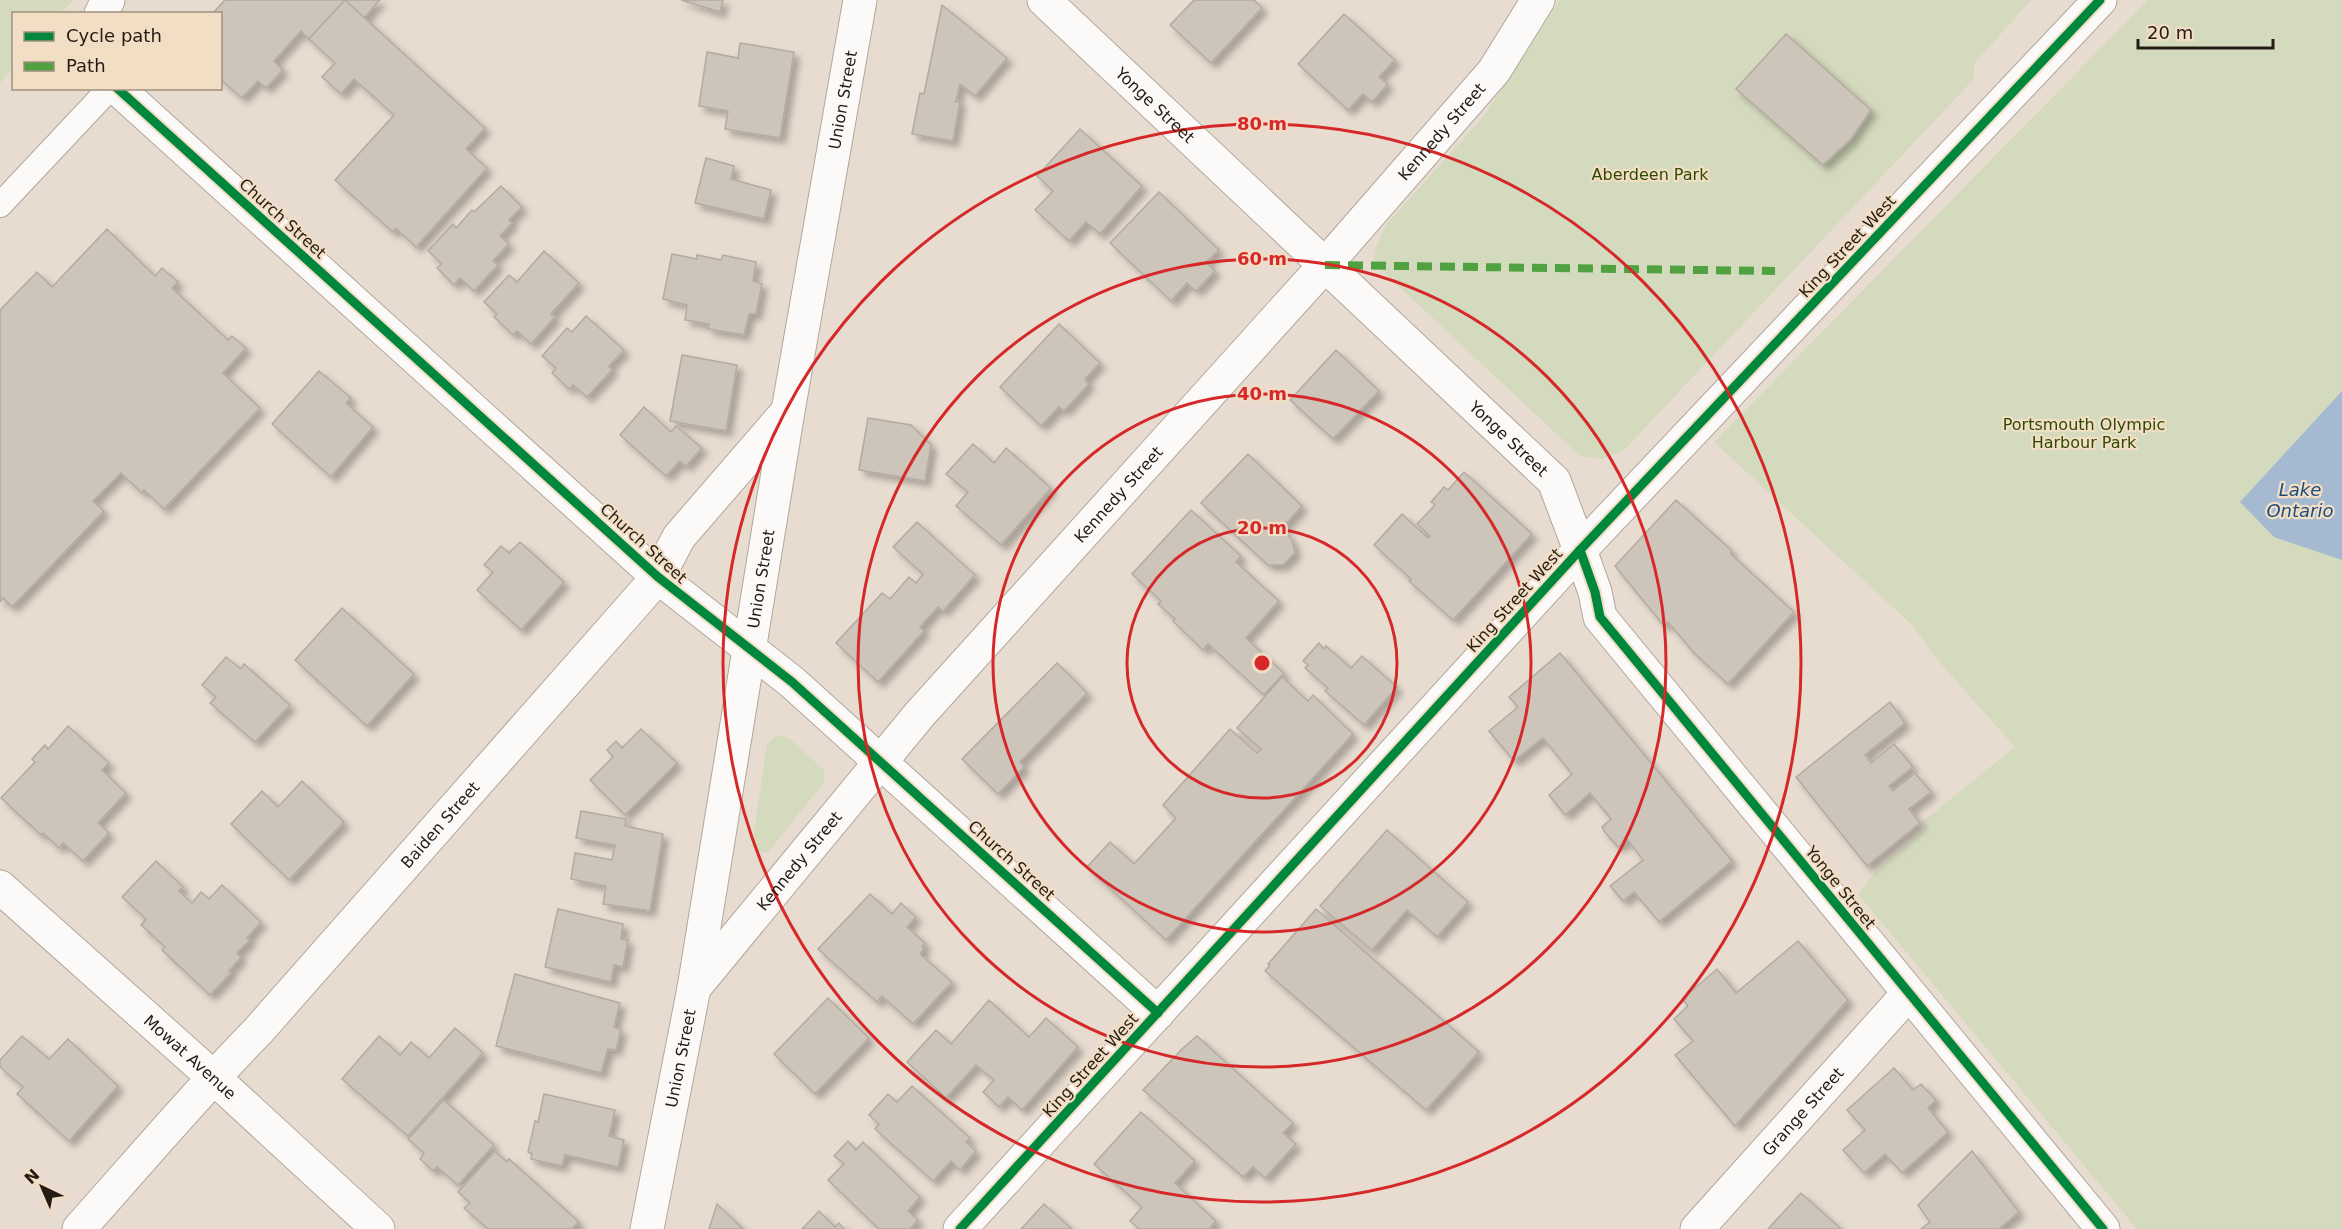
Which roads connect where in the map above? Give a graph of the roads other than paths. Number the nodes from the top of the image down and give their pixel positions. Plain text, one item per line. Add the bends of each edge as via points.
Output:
1 (860, 0) edge
2 (1044, 0) edge
3 (1538, 0) edge
4 (2100, 0) edge
5 (108, 90) edge
6 (119, 90) edge
7 (0, 205) edge
8 (1325, 265) junction
9 (788, 411) junction
10 (1580, 550) junction
11 (658, 577) junction
12 (750, 650) junction
13 (881, 762) junction
14 (0, 887) edge
15 (694, 988) junction
16 (1908, 994) junction
17 (1158, 1013) junction
18 (213, 1077) junction
19 (79, 1229) edge
20 (378, 1229) edge
21 (647, 1229) edge
22 (960, 1229) edge
23 (1697, 1229) edge
24 (2103, 1229) edge

1 - 9 street, Union Street
2 - 8 street, Yonge Street
3 - 8 street, Kennedy Street via 1494,71
4 - 10 street, King Street West
5 - 7 lane
6 - 11 street, Church Street
8 - 10 street, Yonge Street via 1554,481
8 - 13 street, Kennedy Street
9 - 11 street, Baiden Street via 679,537
9 - 12 street, Union Street
10 - 16 street, Yonge Street via 1600,617
10 - 17 street, King Street West
11 - 12 street, Church Street
11 - 18 street, Baiden Street
12 - 13 street, Church Street
12 - 15 street, Union Street
13 - 15 street, Kennedy Street
13 - 17 street, Church Street
14 - 18 street, Mowat Avenue
15 - 21 street, Union Street
16 - 23 street, Grange Street
16 - 24 street, Yonge Street
17 - 22 street, King Street West
18 - 19 street, Baiden Street
18 - 20 street, Mowat Avenue

